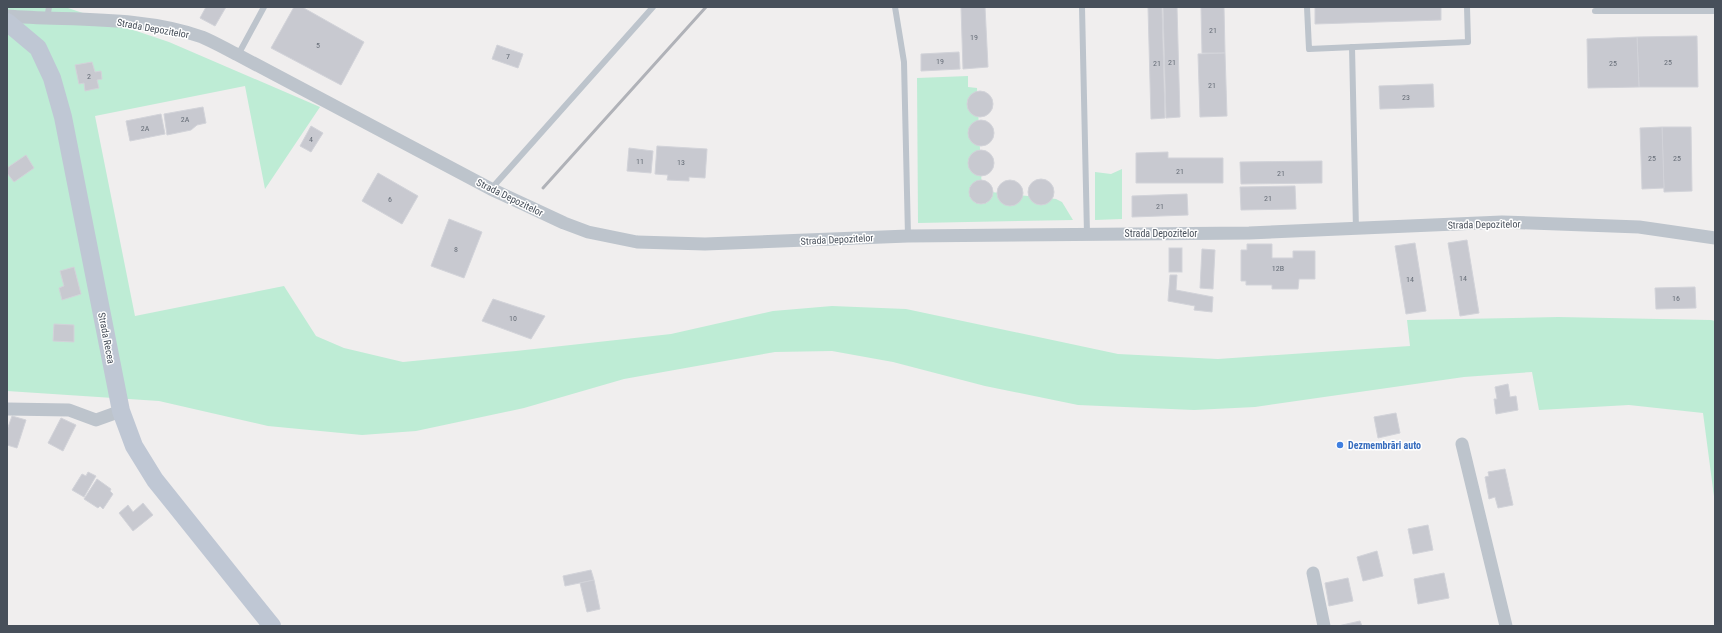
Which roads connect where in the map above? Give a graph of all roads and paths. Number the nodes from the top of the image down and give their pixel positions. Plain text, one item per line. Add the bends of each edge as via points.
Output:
1 (264, 7) edge
2 (653, 7) edge
3 (895, 7) edge
4 (1082, 7) edge
5 (1308, 7) edge
6 (1467, 7) edge
7 (1595, 11) dead end
8 (1715, 11) edge
9 (48, 13) edge
10 (7, 16) edge
11 (7, 22) edge
12 (1352, 47) junction
13 (238, 55) junction
14 (491, 189) junction
15 (1356, 230) junction
16 (1087, 234) junction
17 (908, 236) junction
18 (1715, 238) edge
19 (7, 410) edge
20 (121, 411) junction
21 (1462, 444) dead end
22 (1312, 573) dead end
23 (272, 626) edge
24 (1324, 626) edge
25 (1506, 626) edge

1 - 13 lane
2 - 14 lane
3 - 17 lane via 904,62
4 - 16 lane
5 - 12 lane via 1309,49
6 - 12 lane via 1468,42
7 - 8 lane
9 - 10 street, Strada Depozitelor
9 - 13 street, Strada Depozitelor via 161,28 202,37
11 - 20 main road, Strada Recea via 38,48 54,84 63,116
12 - 15 lane
13 - 14 street, Strada Depozitelor
14 - 17 street, Strada Depozitelor via 588,232 637,242 705,244
15 - 16 street, Strada Depozitelor
15 - 18 street, Strada Depozitelor via 1502,222 1639,227
16 - 17 street, Strada Depozitelor
19 - 20 street via 70,410 96,420
20 - 23 main road, Strada Recea via 134,446 155,480
21 - 25 street
22 - 24 street

